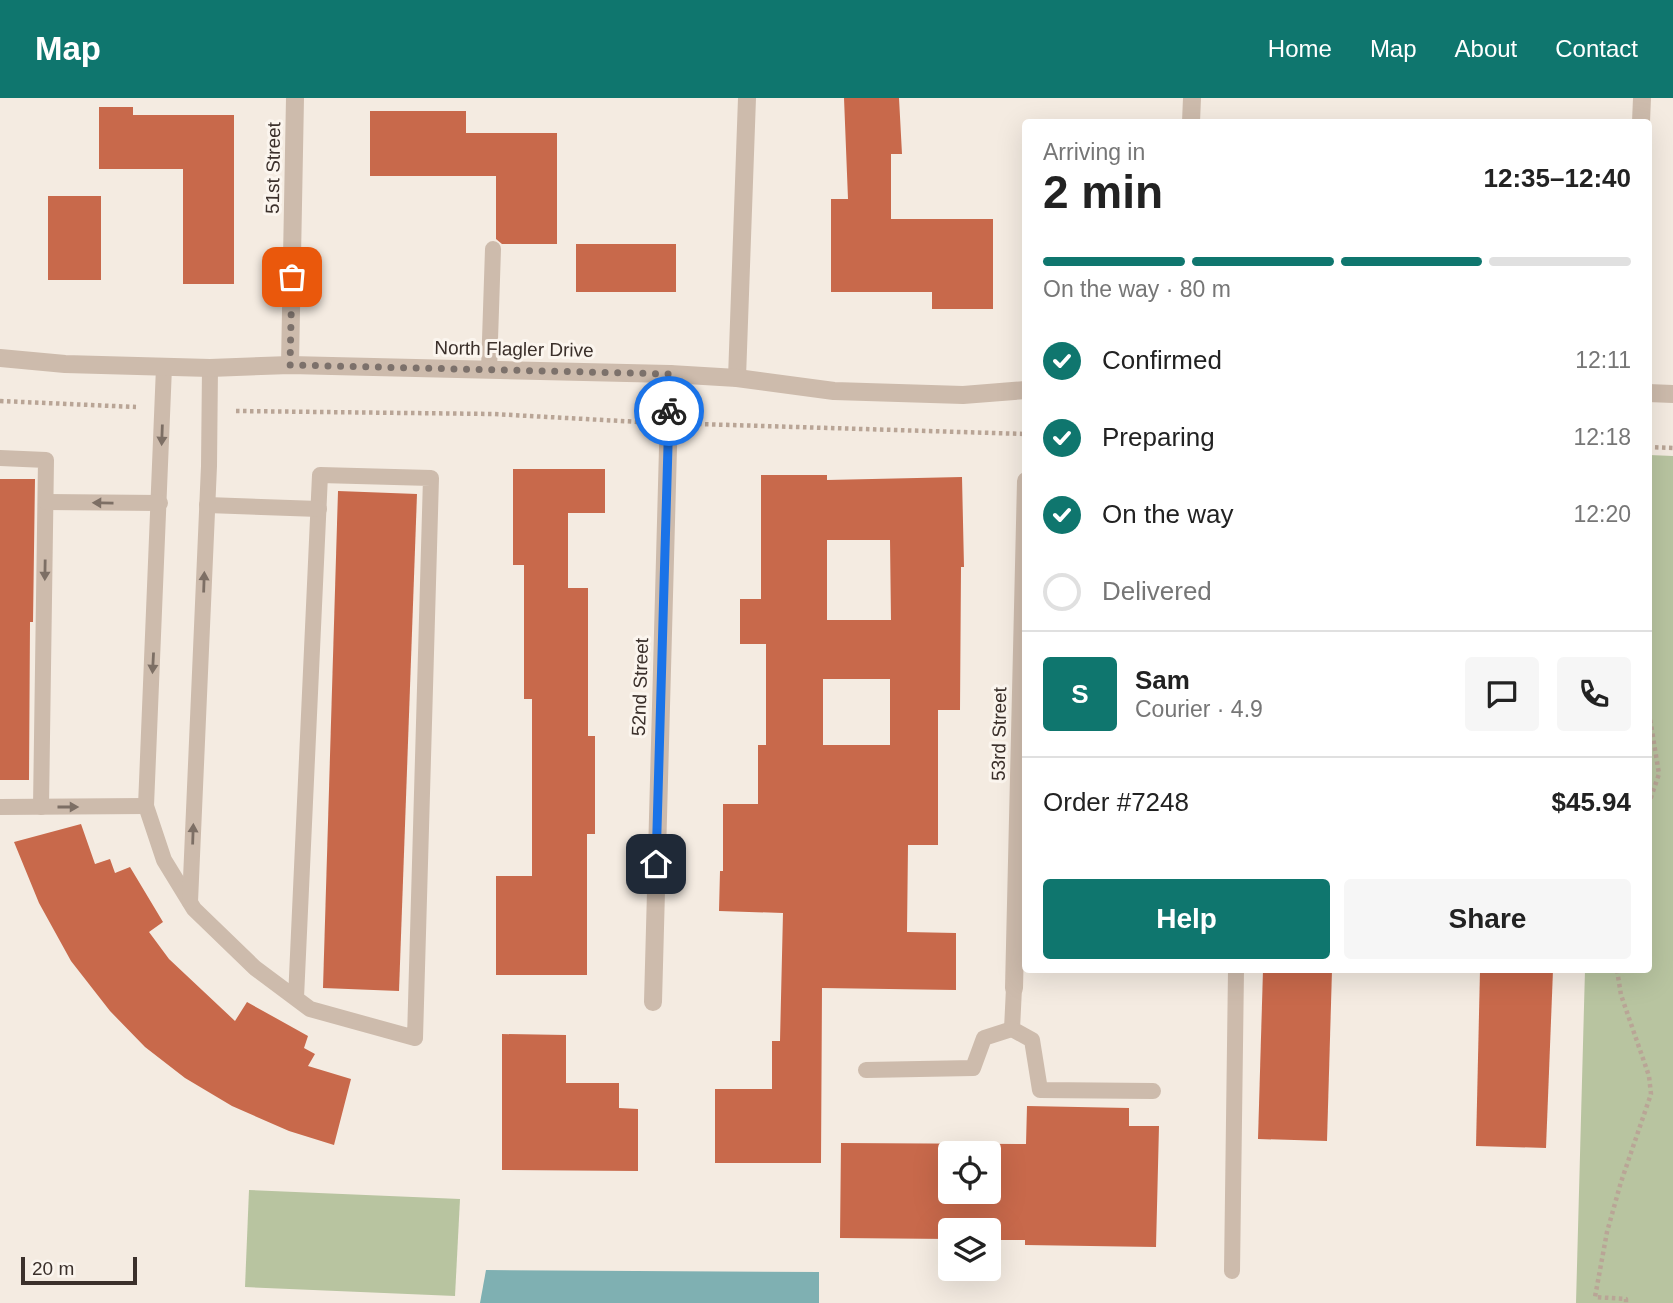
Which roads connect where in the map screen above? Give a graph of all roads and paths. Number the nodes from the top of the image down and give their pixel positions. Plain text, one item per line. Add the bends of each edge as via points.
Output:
1 (295, 98) edge
2 (747, 98) edge
3 (1192, 98) edge
4 (1642, 98) edge
5 (1191, 119) edge
6 (1641, 119) edge
7 (493, 249) dead end
8 (0, 358) edge
9 (290, 365) junction
10 (164, 367) junction
11 (210, 368) junction
12 (489, 370) junction
13 (670, 374) junction
14 (737, 377) junction
15 (1022, 390) edge
16 (1652, 393) edge
17 (1673, 394) edge
18 (0, 401) edge
19 (163, 407) junction
20 (210, 411) junction
21 (669, 423) junction
22 (1022, 434) edge
23 (1652, 447) edge
24 (1673, 448) edge
25 (0, 458) edge
26 (46, 502) junction
27 (160, 503) junction
28 (207, 505) junction
29 (319, 509) junction
30 (1022, 650) edge
31 (1652, 731) edge
32 (1652, 794) edge
33 (146, 806) junction
34 (0, 807) edge
35 (41, 807) junction
36 (190, 902) junction
37 (1236, 973) edge
38 (1618, 973) edge
39 (1014, 988) joint
40 (296, 998) junction
41 (653, 1002) dead end
42 (1012, 1029) junction
43 (866, 1070) dead end
44 (1153, 1091) dead end
45 (1232, 1271) dead end
46 (1626, 1303) edge

1 - 9 street, 51st Street
2 - 14 street
3 - 5 street
4 - 6 street
7 - 12 lane
8 - 10 street, North Flagler Drive
9 - 11 street, North Flagler Drive
9 - 12 street, North Flagler Drive
10 - 11 street, North Flagler Drive
10 - 19 lane
11 - 20 lane
12 - 13 street, North Flagler Drive
13 - 14 street, North Flagler Drive
13 - 21 street, 52nd Street
14 - 15 street, North Flagler Drive via 834,391 962,395
16 - 17 street
18 - 19 path
19 -> 27 lane
20 - 21 path via 493,414
20 - 28 lane
21 - 22 path
21 - 41 street, 52nd Street
23 - 24 path
25 - 26 lane via 46,460
27 -> 26 lane
26 -> 35 lane
27 -> 33 lane
28 - 29 lane
36 -> 28 lane
29 - 40 lane
29 - 40 lane via 320,475 431,478 415,1038 310,1009
30 - 39 street, 53rd Street
31 - 32 path via 1659,774
35 -> 33 lane
33 - 36 lane via 164,860
34 - 35 lane
36 - 40 lane via 255,968
37 - 45 lane
38 - 46 path via 1651,1094 1606,1232 1595,1297 1626,1299
39 - 42 lane
42 - 43 lane via 984,1038 973,1068
42 - 44 lane via 1032,1040 1040,1090

